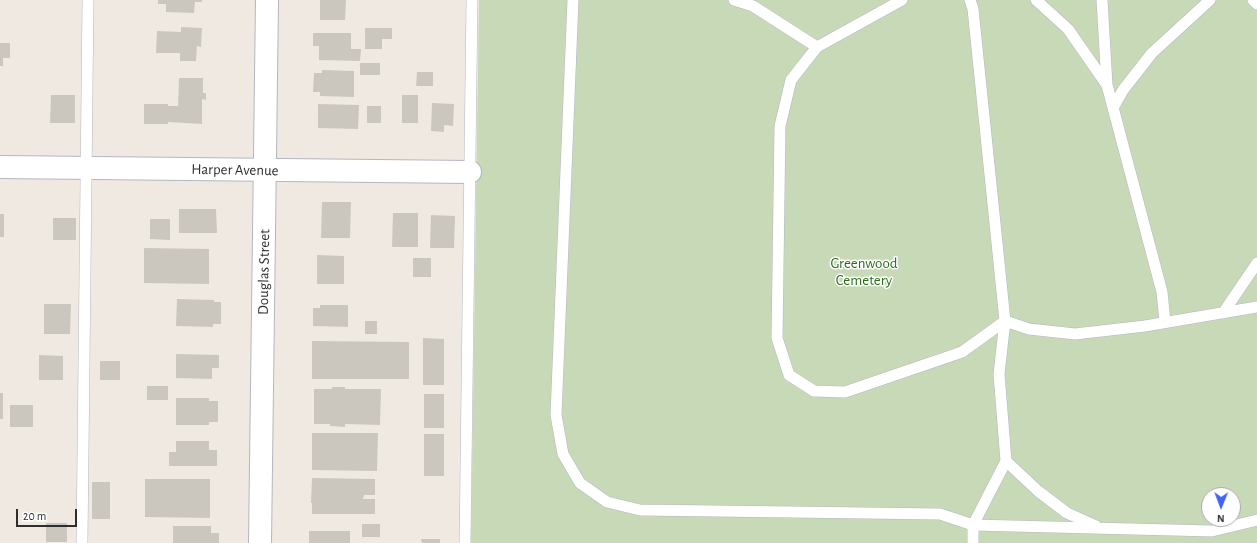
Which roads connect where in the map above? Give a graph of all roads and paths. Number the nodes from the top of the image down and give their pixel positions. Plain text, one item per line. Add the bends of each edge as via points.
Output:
1 (88, 0) edge
2 (267, 0) edge
3 (472, 0) edge
4 (573, 0) edge
5 (734, 0) edge
6 (902, 0) edge
7 (970, 0) edge
8 (1036, 0) edge
9 (1102, 0) edge
10 (1210, 0) edge
11 (1252, 0) edge
12 (1257, 4) edge
13 (817, 47) junction
14 (1107, 85) junction
15 (1113, 108) junction
16 (0, 167) edge
17 (85, 168) junction
18 (265, 170) junction
19 (470, 172) junction
20 (1257, 263) edge
21 (1257, 307) edge
22 (1223, 313) junction
23 (1005, 321) junction
24 (1165, 322) junction
25 (1006, 461) junction
26 (1257, 520) edge
27 (973, 526) junction
28 (1100, 528) junction
29 (82, 543) edge
30 (260, 543) edge
31 (465, 543) edge
32 (973, 543) edge

1 - 17 lane
2 - 18 street, Douglas Street
3 - 19 lane
4 - 27 lane via 556,415 563,454 580,483 607,502 640,510 940,514
5 - 13 lane via 753,6
6 - 13 lane
7 - 23 lane via 974,9
8 - 14 lane via 1068,30
9 - 14 lane
10 - 15 lane via 1152,53 1123,90
11 - 12 lane
13 - 23 lane via 791,80 780,126 777,338 788,375 814,391 845,392 962,352
14 - 15 lane
15 - 24 lane via 1162,292
16 - 17 street, Harper Avenue
17 - 18 street, Harper Avenue
17 - 29 lane
18 - 19 street, Harper Avenue
18 - 30 street, Douglas Street
19 - 31 lane
20 - 22 lane
21 - 22 lane
22 - 24 lane
23 - 24 lane via 1029,329 1075,334
23 - 25 lane via 999,374
25 - 27 lane
25 - 28 lane via 1038,491 1067,512
26 - 28 lane via 1212,531
27 - 28 lane
27 - 32 lane

